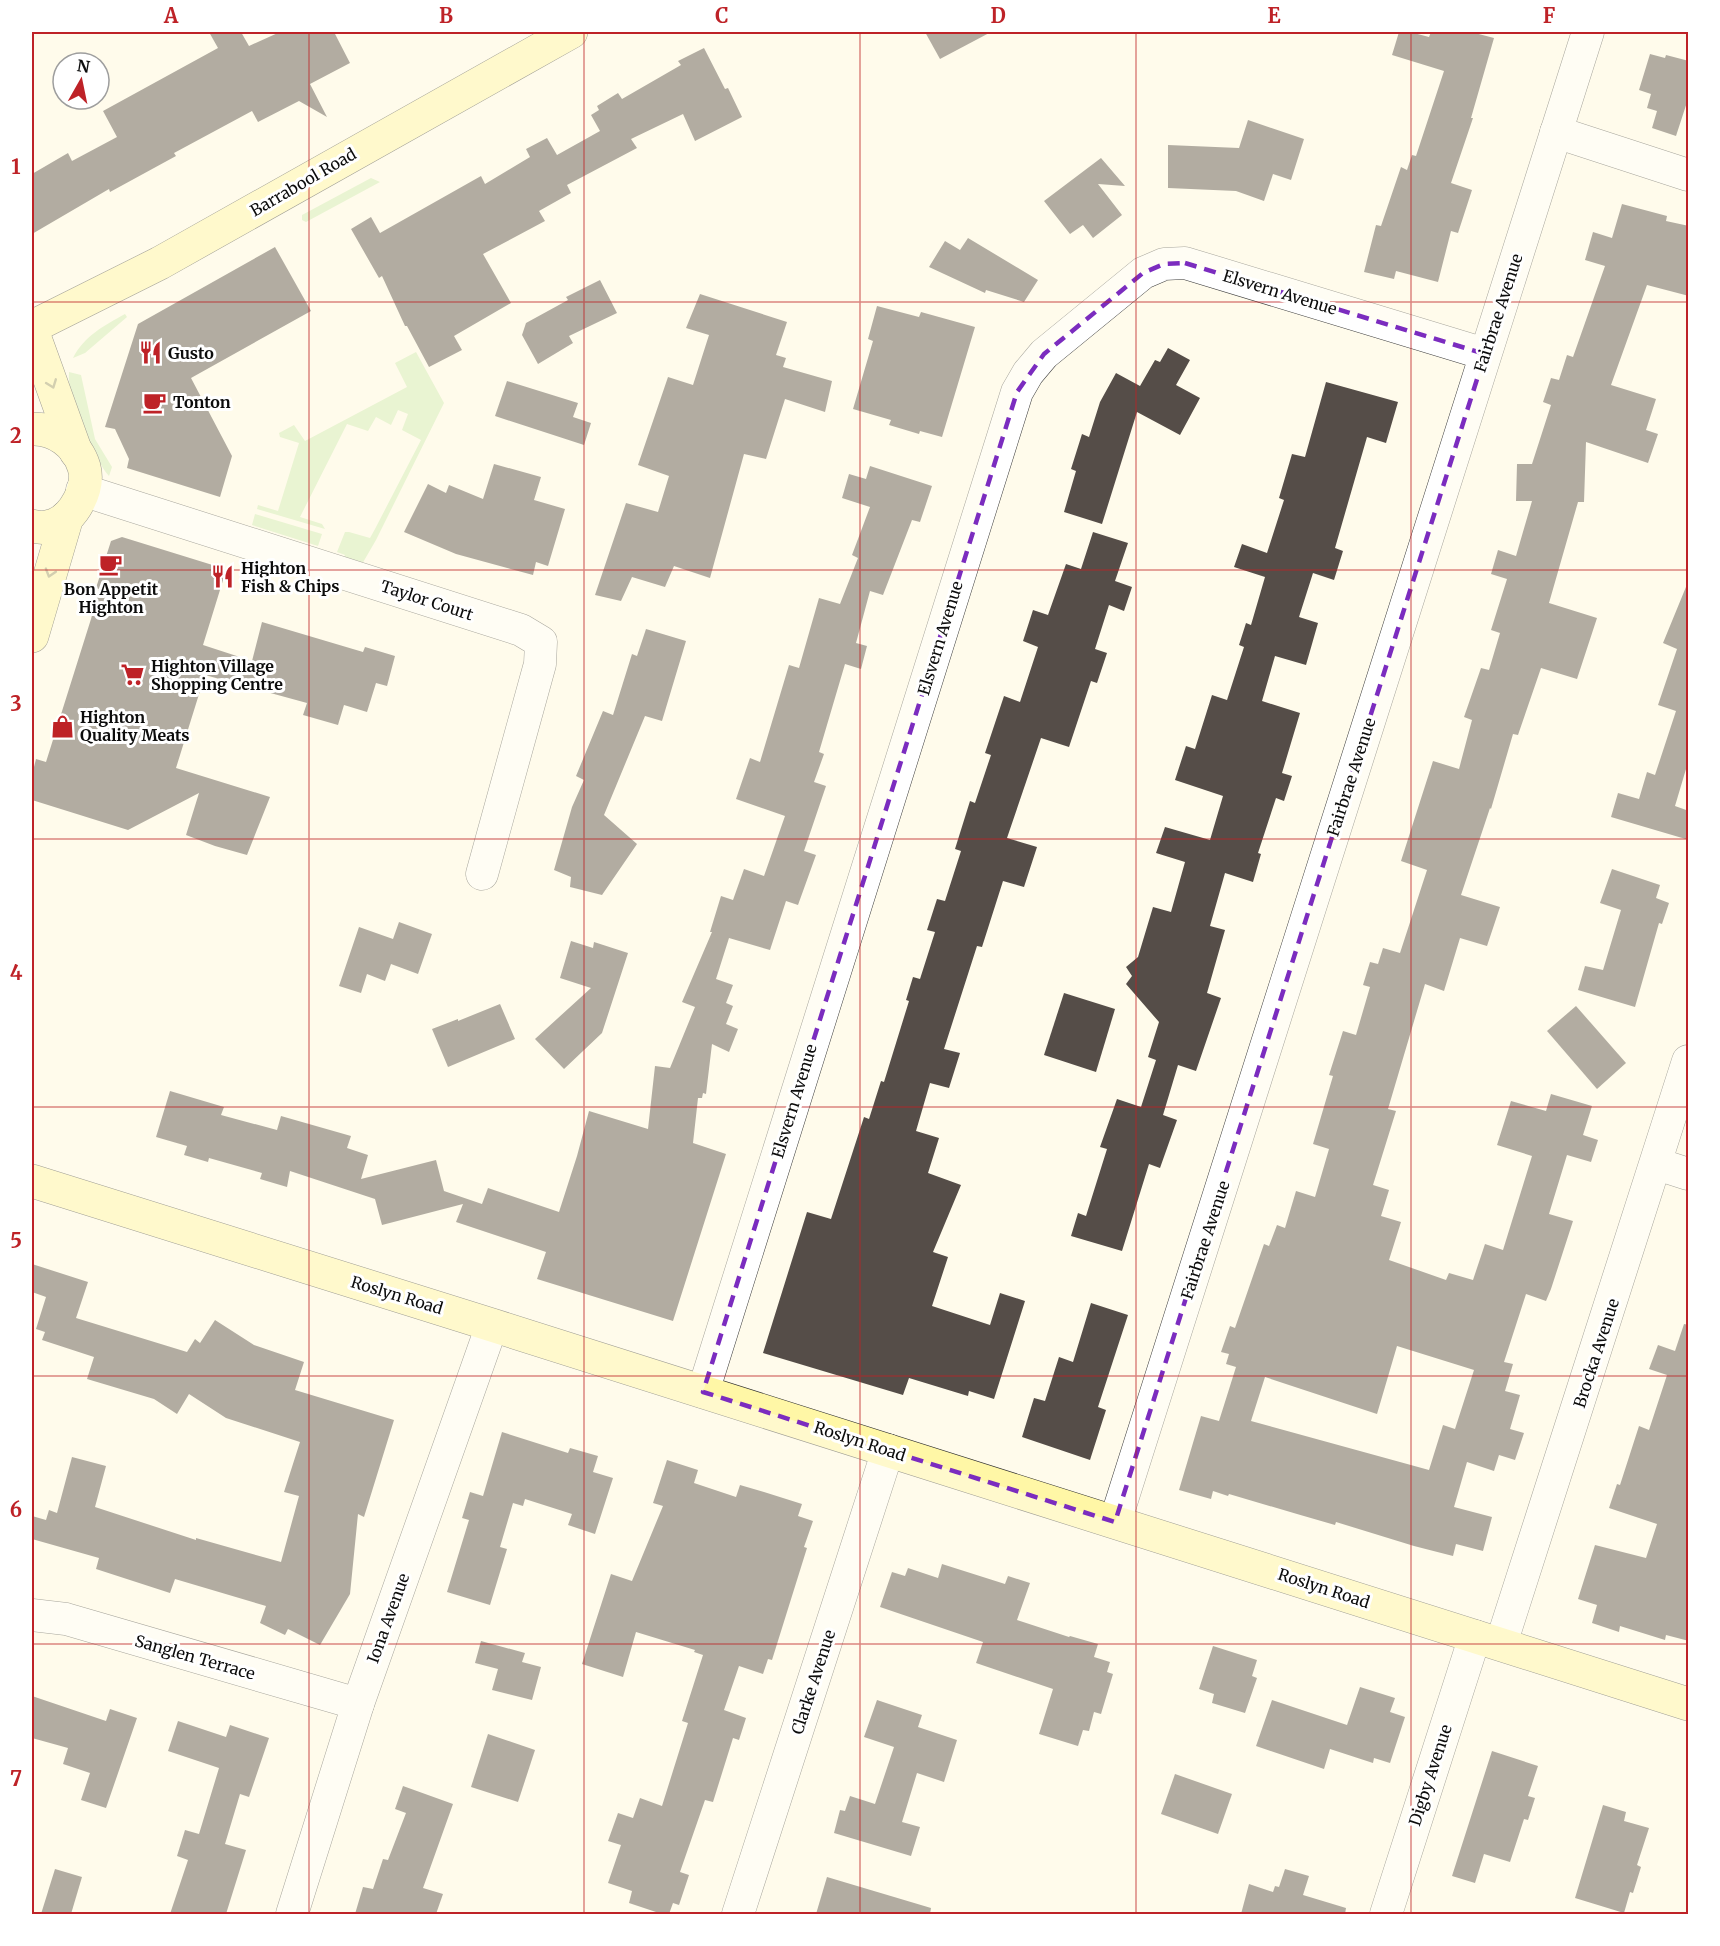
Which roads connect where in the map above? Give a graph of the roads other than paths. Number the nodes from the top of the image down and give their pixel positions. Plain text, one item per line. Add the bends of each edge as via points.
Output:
1 (571, 32) edge
2 (1588, 32) edge
3 (1556, 132) junction
4 (1689, 175) edge
5 (32, 328) edge
6 (1485, 354) junction
7 (32, 429) edge
8 (78, 455) junction
9 (75, 504) junction
10 (32, 526) edge
11 (32, 636) edge
12 (482, 874) dead end
13 (1689, 1061) edge
14 (1657, 1164) junction
15 (1689, 1174) edge
16 (32, 1181) edge
17 (492, 1325) junction
18 (703, 1392) junction
19 (888, 1450) junction
20 (1115, 1522) junction
21 (32, 1615) edge
22 (1488, 1640) junction
23 (358, 1704) junction
24 (1689, 1704) edge
25 (292, 1914) edge
26 (738, 1914) edge
27 (1386, 1914) edge

1 - 5 street, Barrabool Road via 160,263
2 - 3 street, Fairbrae Avenue
3 - 4 street
3 - 6 street, Fairbrae Avenue
5 -> 8 street
6 - 18 street, Elsvern Avenue via 1185,263 1164,264 1143,273 1044,354 1028,373 1017,392
6 - 20 street, Fairbrae Avenue
7 - 8 street via 55,433
8 - 9 street via 85,473
9 - 10 street via 52,526
9 -> 11 street
9 - 12 street, Taylor Court via 521,630 541,642 540,664
13 - 14 street, Brocka Avenue
14 - 15 street
14 - 22 street, Brocka Avenue
16 - 17 street, Roslyn Road
17 - 18 street, Roslyn Road
17 - 23 street, Iona Avenue
18 - 19 street, Roslyn Road
19 - 20 street, Roslyn Road
19 - 26 street, Clarke Avenue
20 - 22 street, Roslyn Road
21 - 23 street, Sanglen Terrace via 66,1619
22 - 24 street, Roslyn Road
22 - 27 street, Digby Avenue
23 - 25 street, Iona Avenue

